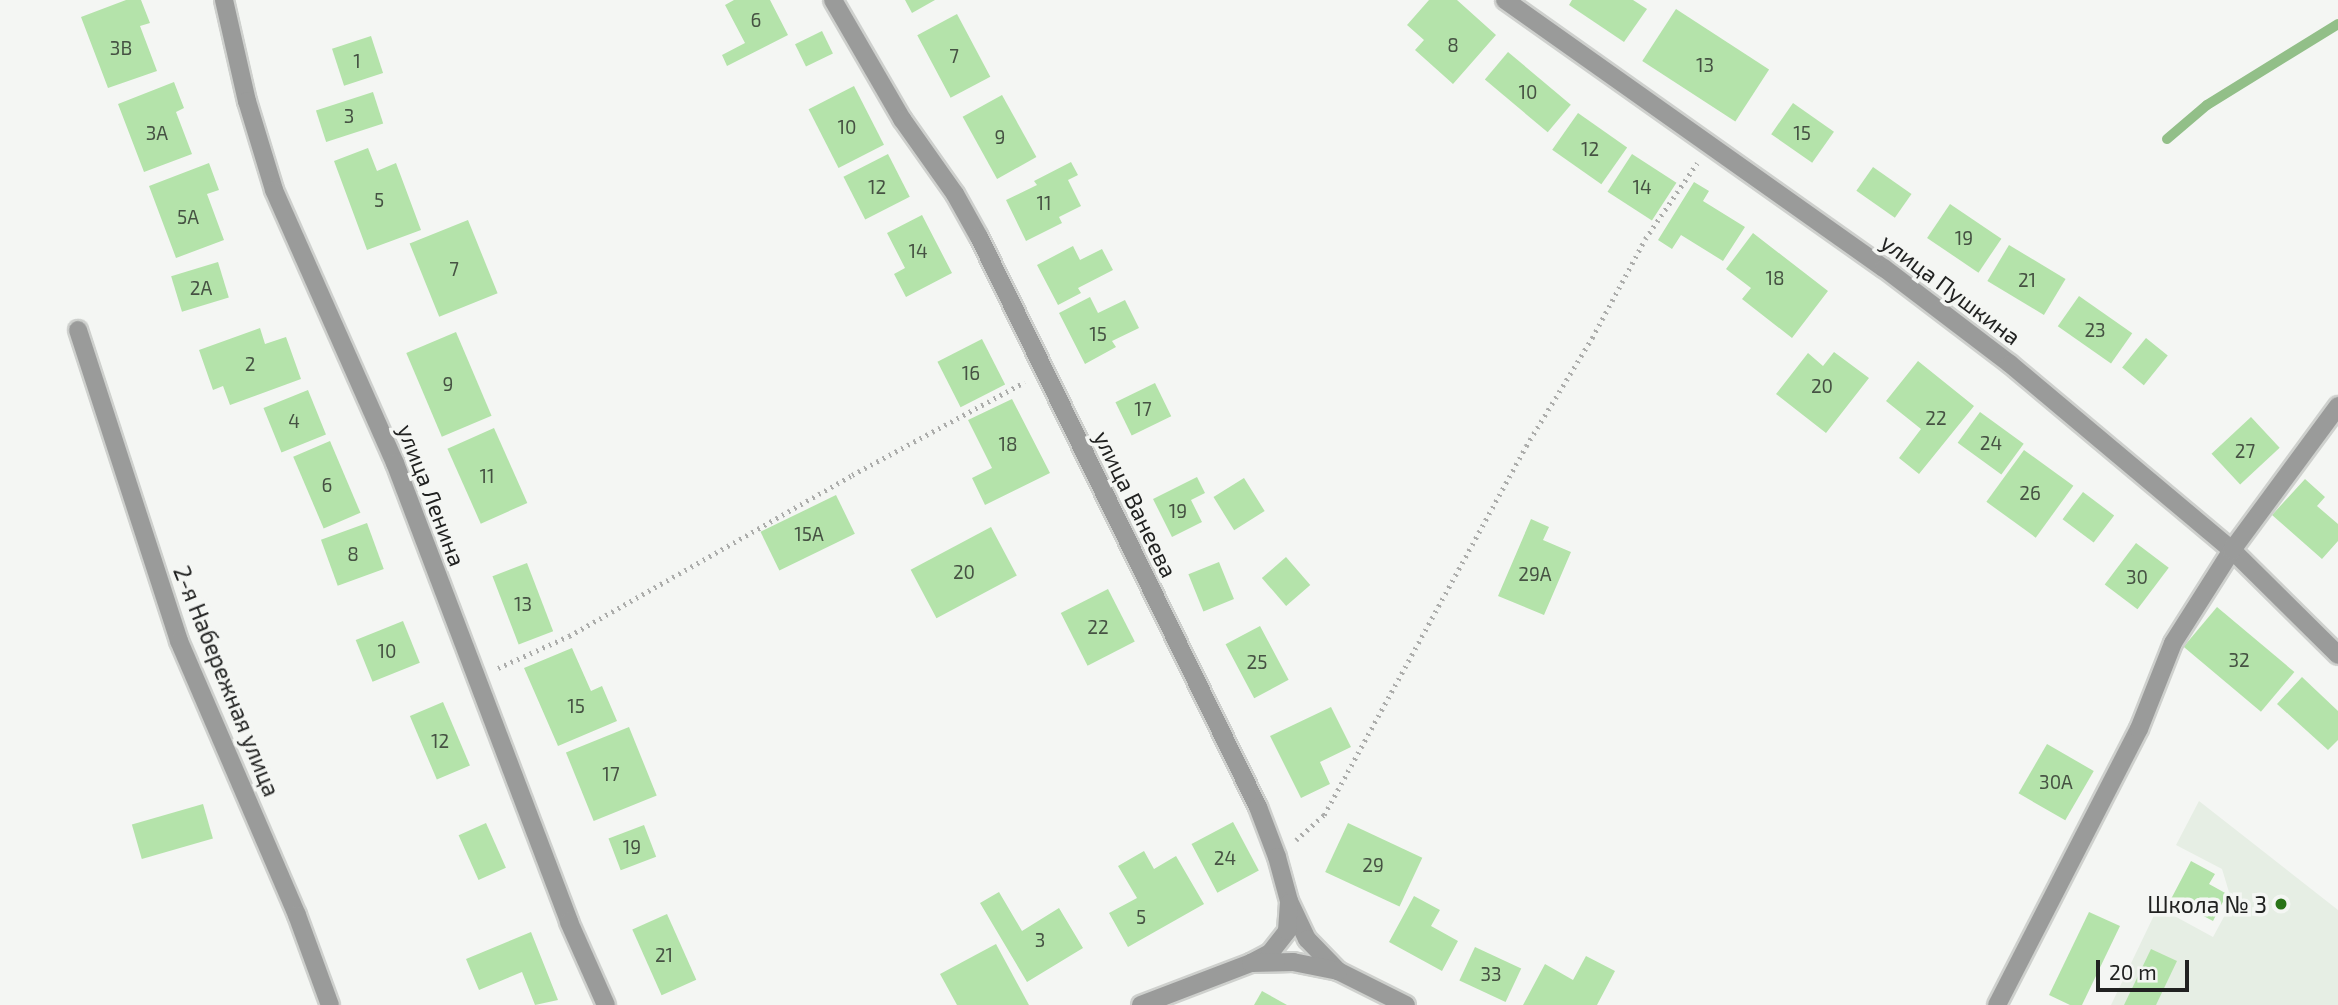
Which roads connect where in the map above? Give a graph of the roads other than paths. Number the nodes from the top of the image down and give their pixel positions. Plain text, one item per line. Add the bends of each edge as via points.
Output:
1 (224, 0) edge
2 (833, 0) edge
3 (1505, 0) edge
4 (78, 330) dead end
5 (2338, 406) edge
6 (2232, 550) junction
7 (2338, 655) edge
8 (1289, 901) junction
9 (1251, 964) junction
10 (1338, 971) junction
11 (330, 1005) edge
12 (606, 1005) edge
13 (1141, 1005) edge
14 (1406, 1005) edge
15 (1997, 1005) edge

1 - 12 street, улица Ленина via 247,102 274,190 395,463 569,922
2 - 8 street, улица Ванеева via 902,119 955,194 1258,807
3 - 6 street, улица Пушкина via 1884,268 2010,364
4 - 11 street, 2-я Набережная улица via 179,641 297,915
5 - 6 street
6 - 7 street, улица Пушкина
6 - 15 street via 2173,643 2139,729
8 - 9 street via 1287,931 1270,953
8 - 10 street, улица Ванеева via 1307,939
9 - 10 street via 1293,962
9 - 13 street
10 - 14 street, улица Ванеева

